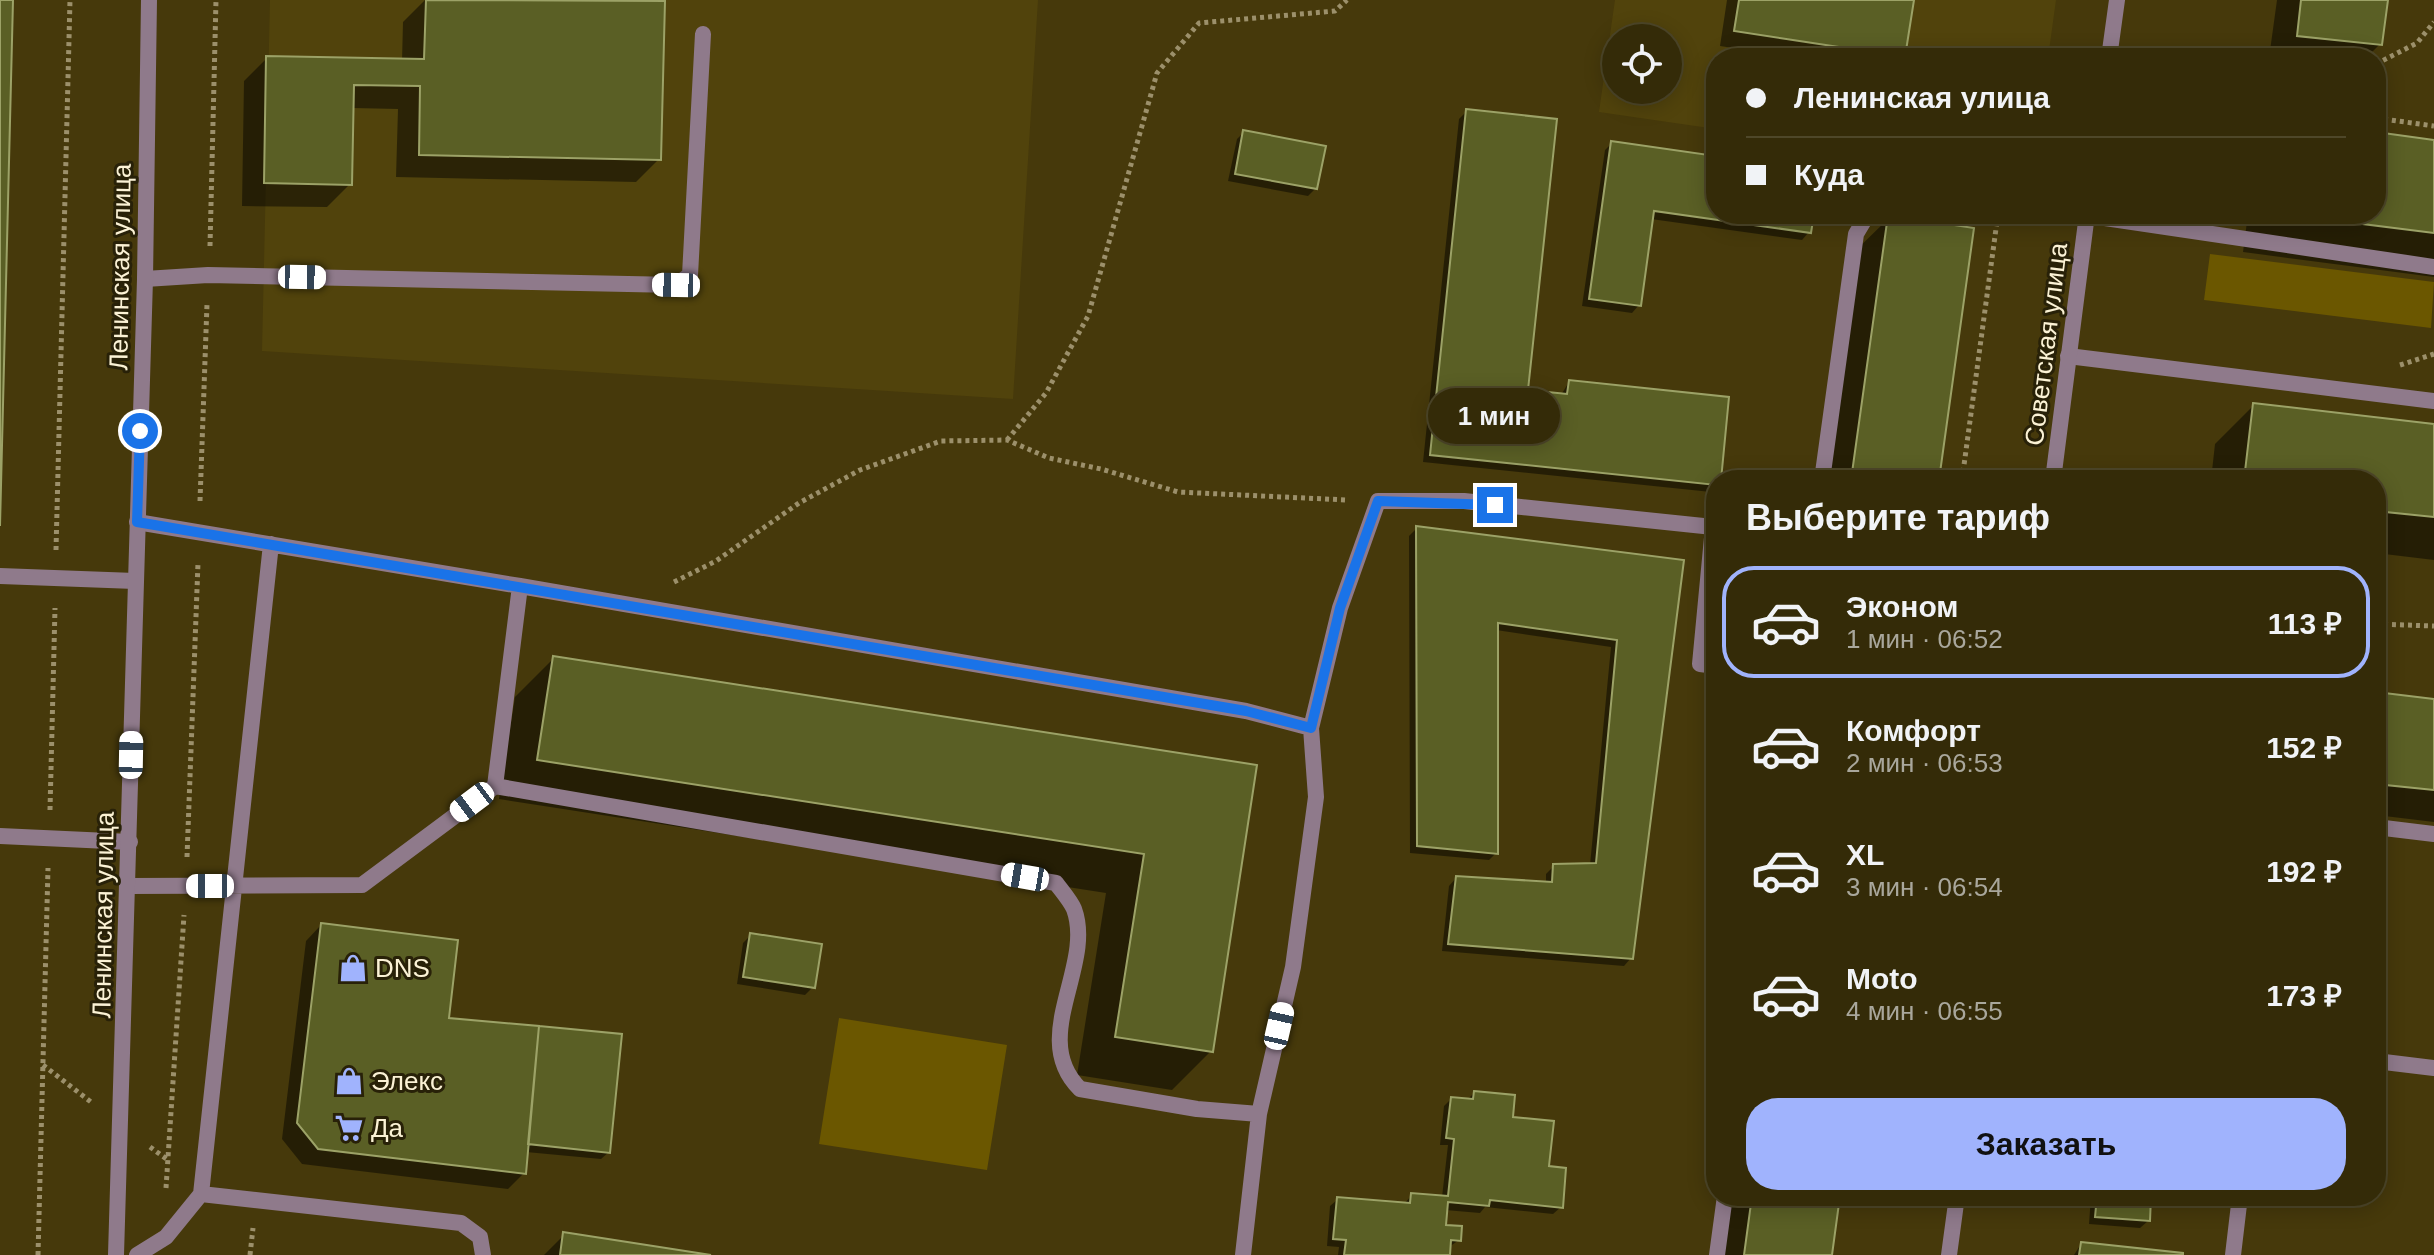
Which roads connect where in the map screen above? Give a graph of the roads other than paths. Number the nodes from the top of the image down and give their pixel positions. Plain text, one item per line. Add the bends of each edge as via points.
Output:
1 (149, 0) edge
2 (2117, 0) edge
3 (703, 34) dead end
4 (2110, 48) edge
5 (1862, 224) edge
6 (2085, 224) edge
7 (2152, 224) edge
8 (2434, 267) edge
9 (145, 279) junction
10 (2068, 356) junction
11 (2434, 401) edge
12 (1823, 470) edge
13 (2054, 470) edge
14 (137, 522) junction
15 (1706, 526) edge
16 (271, 544) junction
17 (0, 576) edge
18 (135, 581) junction
19 (520, 586) junction
20 (1706, 601) edge
21 (1706, 665) edge
22 (1311, 728) junction
23 (495, 786) junction
24 (2386, 828) edge
25 (2434, 834) edge
26 (0, 836) edge
27 (130, 842) junction
28 (128, 886) junction
29 (235, 886) junction
30 (2386, 1062) edge
31 (2434, 1068) edge
32 (1259, 1114) junction
33 (201, 1194) junction
34 (1724, 1206) edge
35 (1956, 1206) edge
36 (2239, 1206) edge
37 (116, 1255) edge
38 (137, 1255) edge
39 (483, 1255) edge
40 (1243, 1255) edge
41 (1717, 1255) edge
42 (1949, 1255) edge
43 (2233, 1255) edge

1 - 9 street, Ленинская улица
2 - 4 street
3 - 9 street via 690,275 676,285 208,275
5 - 12 street via 1856,234
6 - 10 street, Советская улица
7 - 8 street
9 - 14 street, Ленинская улица
10 - 11 street
10 - 13 street, Советская улица
14 - 16 street
14 - 18 street, Ленинская улица
15 - 22 street via 1464,501 1378,501 1340,608
16 - 19 street
16 - 29 street
17 - 18 street
18 - 27 street, Ленинская улица
19 - 22 street via 1246,711
19 - 23 street
20 - 21 street via 1700,664
22 - 32 street via 1314,813 1293,967
23 - 29 street via 362,885
23 - 32 street via 1056,883 1074,909 1076,942 1058,1047 1067,1077 1080,1089
24 - 25 street
26 - 27 street
27 - 28 street, Ленинская улица
28 - 29 street
28 - 37 street, Ленинская улица
29 - 33 street
30 - 31 street
32 - 40 street
33 - 38 street via 166,1237
33 - 39 street via 461,1223 480,1237
34 - 41 street
35 - 42 street
36 - 43 street

